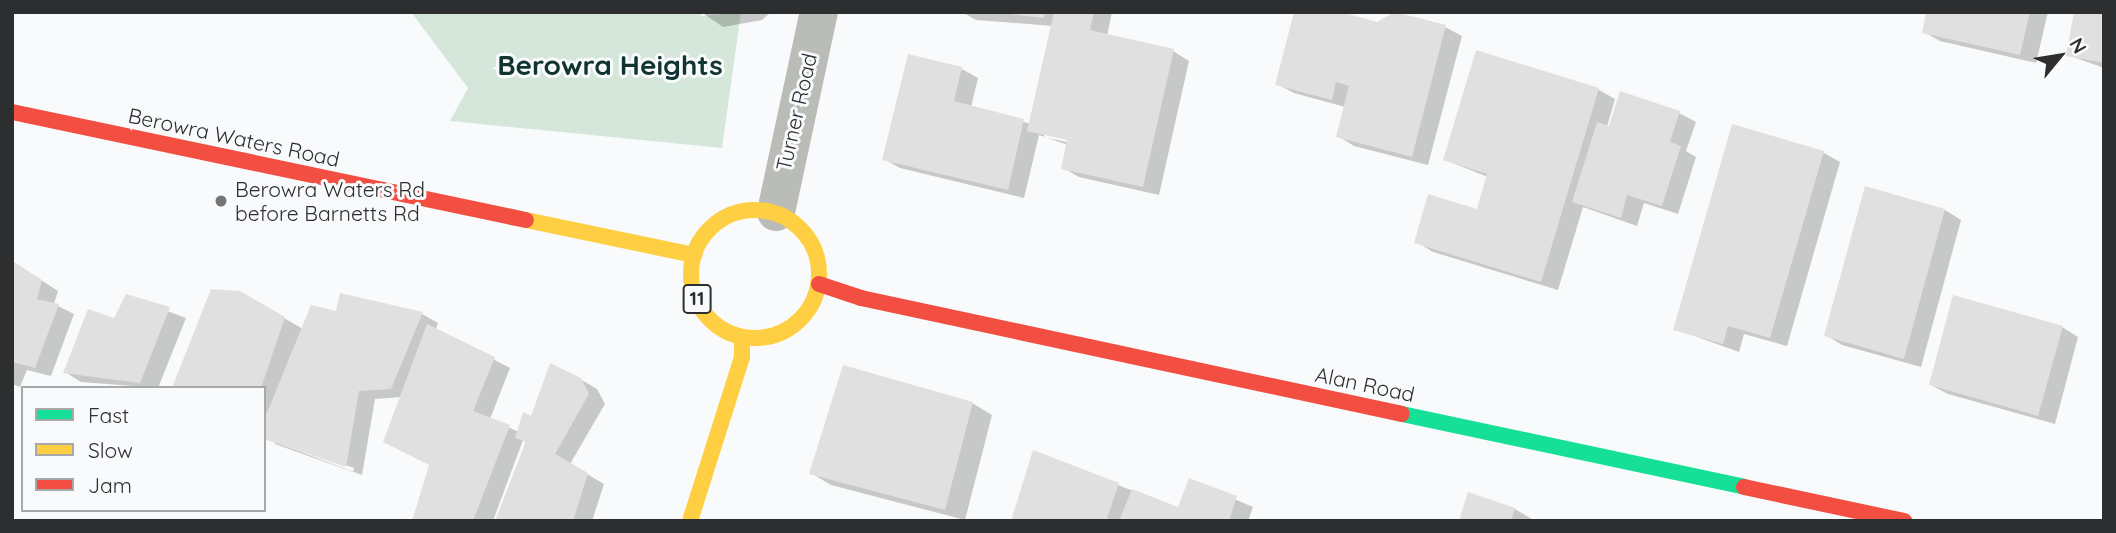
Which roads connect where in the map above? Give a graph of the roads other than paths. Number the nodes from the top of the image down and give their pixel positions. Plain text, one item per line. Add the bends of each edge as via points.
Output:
1 (819, 12) edge
2 (12, 112) edge
3 (776, 212) junction
4 (694, 255) junction
5 (819, 284) junction
6 (742, 337) junction
7 (690, 521) edge
8 (1904, 521) edge

1 - 3 street, Turner Road
2 - 4 main road, Berowra Waters Road / 11
3 - 4 main road, 11 via 735,212 703,236
3 - 5 main road via 805,233 820,266
4 - 6 main road, 11 via 690,276 706,315 722,329
5 - 6 main road via 800,321 773,335
5 - 8 main road, Alan Road via 861,298
6 - 7 main road via 742,358

